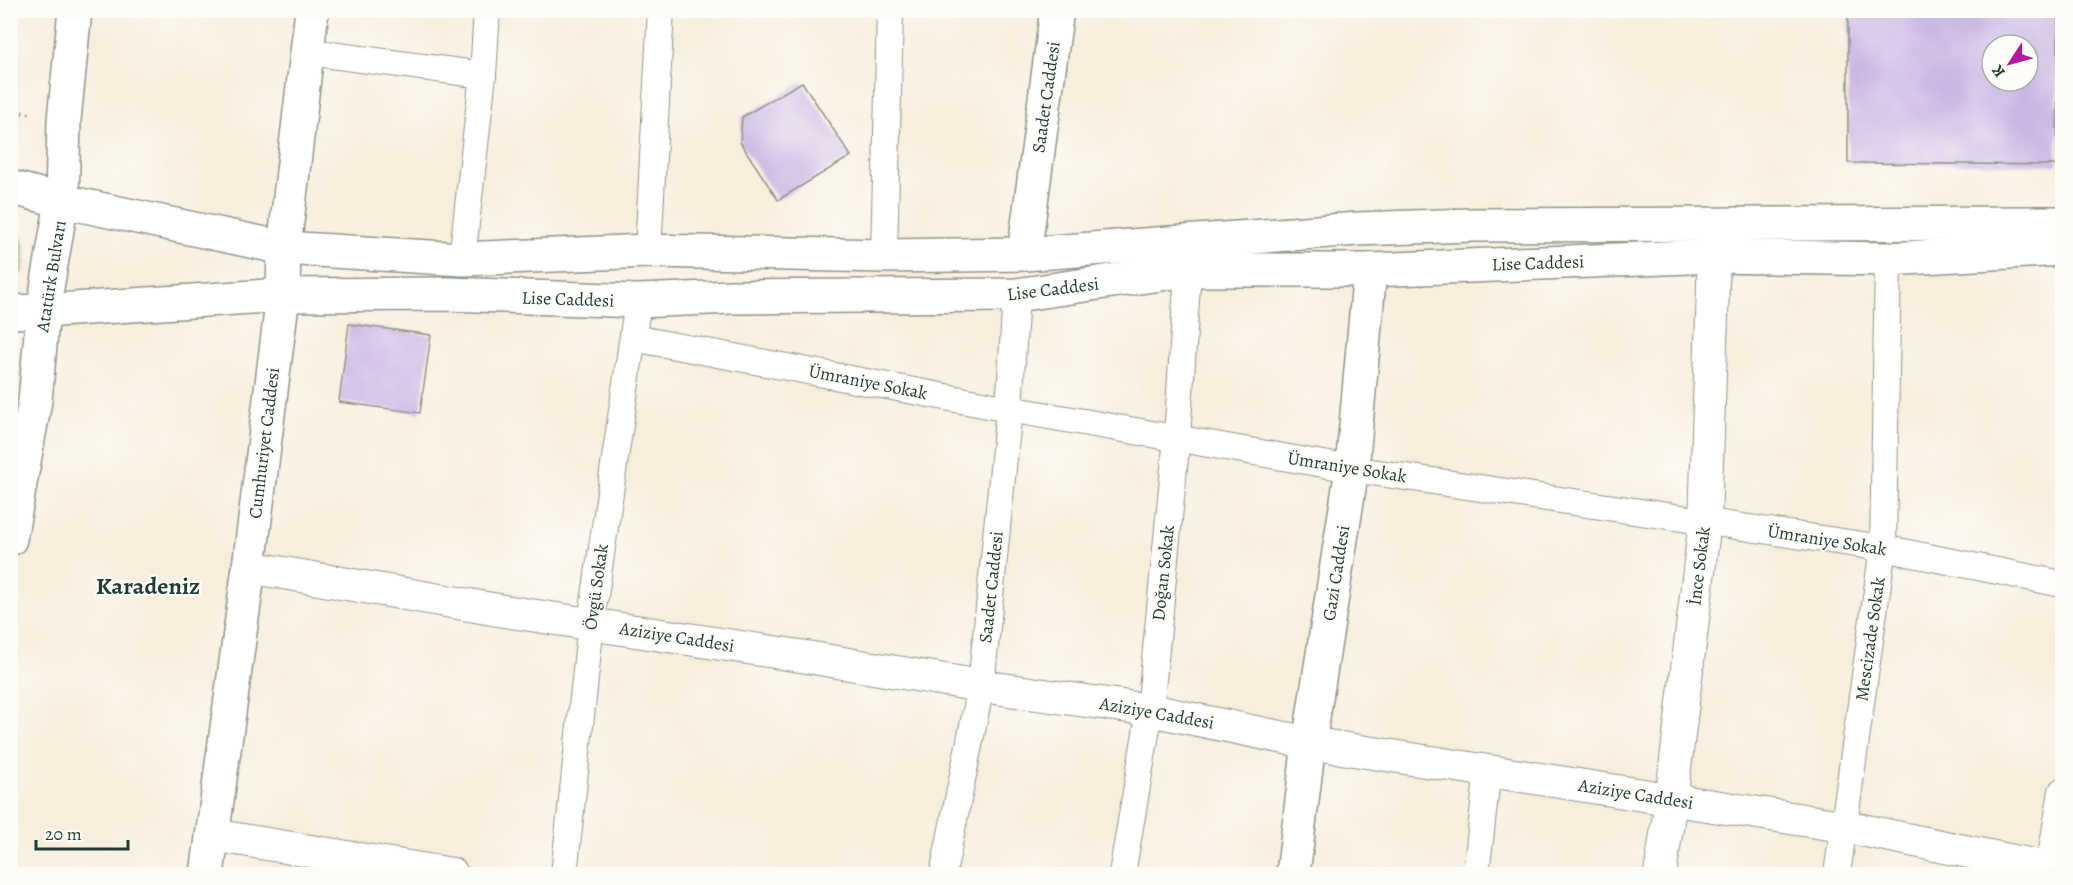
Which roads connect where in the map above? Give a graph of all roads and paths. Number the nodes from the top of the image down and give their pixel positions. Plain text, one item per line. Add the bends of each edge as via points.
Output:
1 (75, 10) edge
2 (312, 10) edge
3 (487, 10) edge
4 (661, 10) edge
5 (890, 10) edge
6 (1058, 10) edge
7 (308, 52) junction
8 (483, 75) junction
9 (10, 187) edge
10 (62, 201) junction
11 (2062, 223) edge
12 (284, 248) junction
13 (2062, 249) edge
14 (648, 251) junction
15 (1024, 254) junction
16 (884, 256) junction
17 (1714, 256) junction
18 (462, 259) junction
19 (1888, 259) junction
20 (1188, 270) junction
21 (1370, 270) junction
22 (283, 295) junction
23 (1016, 295) junction
24 (638, 301) junction
25 (44, 311) junction
26 (10, 312) edge
27 (633, 338) junction
28 (1009, 409) junction
29 (1177, 437) junction
30 (1352, 469) junction
31 (1705, 521) junction
32 (10, 539) edge
33 (1883, 548) junction
34 (249, 567) junction
35 (2062, 584) edge
36 (591, 624) junction
37 (981, 686) junction
38 (1150, 710) junction
39 (1309, 743) junction
40 (1488, 770) junction
41 (2062, 791) edge
42 (1671, 801) junction
43 (1842, 826) junction
44 (212, 835) junction
45 (2053, 871) edge
46 (207, 874) edge
47 (452, 874) edge
48 (564, 874) edge
49 (944, 874) edge
50 (1122, 874) edge
51 (1293, 874) edge
52 (1476, 874) edge
53 (1660, 874) edge
54 (1837, 874) edge

1 - 10 main road, Atatürk Bulvarı via 64,120
2 - 7 main road, Cumhuriyet Caddesi
3 - 8 street
4 - 14 street
5 - 16 street
6 - 15 main road, Saadet Caddesi
7 - 8 street
7 - 12 main road, Cumhuriyet Caddesi
8 - 18 street
9 - 10 main road, Lise Caddesi
10 - 12 main road, Lise Caddesi
10 - 25 main road, Atatürk Bulvarı
11 - 15 main road, Lise Caddesi via 1447,226
12 - 18 main road, Lise Caddesi
12 - 22 main road, Cumhuriyet Caddesi
13 - 19 main road, Lise Caddesi
14 - 16 main road, Lise Caddesi
14 - 18 main road, Lise Caddesi
15 - 16 main road, Lise Caddesi
17 - 19 main road, Lise Caddesi
17 - 21 main road, Lise Caddesi
17 - 31 street, İnce Sokak
19 - 33 street, Mescizade Sokak
20 - 21 main road, Lise Caddesi
20 - 23 main road, Lise Caddesi
20 - 29 street, Doğan Sokak
21 - 30 main road, Gazi Caddesi
22 - 24 main road, Lise Caddesi via 448,294
22 - 25 main road, Lise Caddesi
22 - 34 main road, Cumhuriyet Caddesi
23 - 24 main road, Lise Caddesi
23 - 28 street, Saadet Caddesi
24 - 27 street, Övgü Sokak
25 - 26 main road, Lise Caddesi
25 - 32 main road, Atatürk Bulvarı via 34,401
27 - 28 street, Ümraniye Sokak
27 - 36 street, Övgü Sokak
28 - 29 street, Ümraniye Sokak
28 - 37 street, Saadet Caddesi
29 - 30 street, Ümraniye Sokak
29 - 38 street, Doğan Sokak
30 - 31 street, Ümraniye Sokak
30 - 39 main road, Gazi Caddesi
31 - 33 street, Ümraniye Sokak
31 - 42 street, İnce Sokak
33 - 35 street, Ümraniye Sokak
33 - 43 street, Mescizade Sokak
34 - 36 street, Aziziye Caddesi
34 - 44 main road, Cumhuriyet Caddesi
36 - 37 street, Aziziye Caddesi
36 - 48 street, Övgü Sokak
37 - 38 street, Aziziye Caddesi
37 - 49 street, Saadet Caddesi
38 - 39 street, Aziziye Caddesi
38 - 50 street, Doğan Sokak
39 - 40 street, Aziziye Caddesi
39 - 51 main road, Gazi Caddesi
40 - 42 street, Aziziye Caddesi
40 - 52 street
41 - 45 street
42 - 43 street, Aziziye Caddesi
42 - 53 street, İnce Sokak
43 - 45 street, Aziziye Caddesi
43 - 54 street, Mescizade Sokak
44 - 46 main road, Cumhuriyet Caddesi
44 - 47 street

